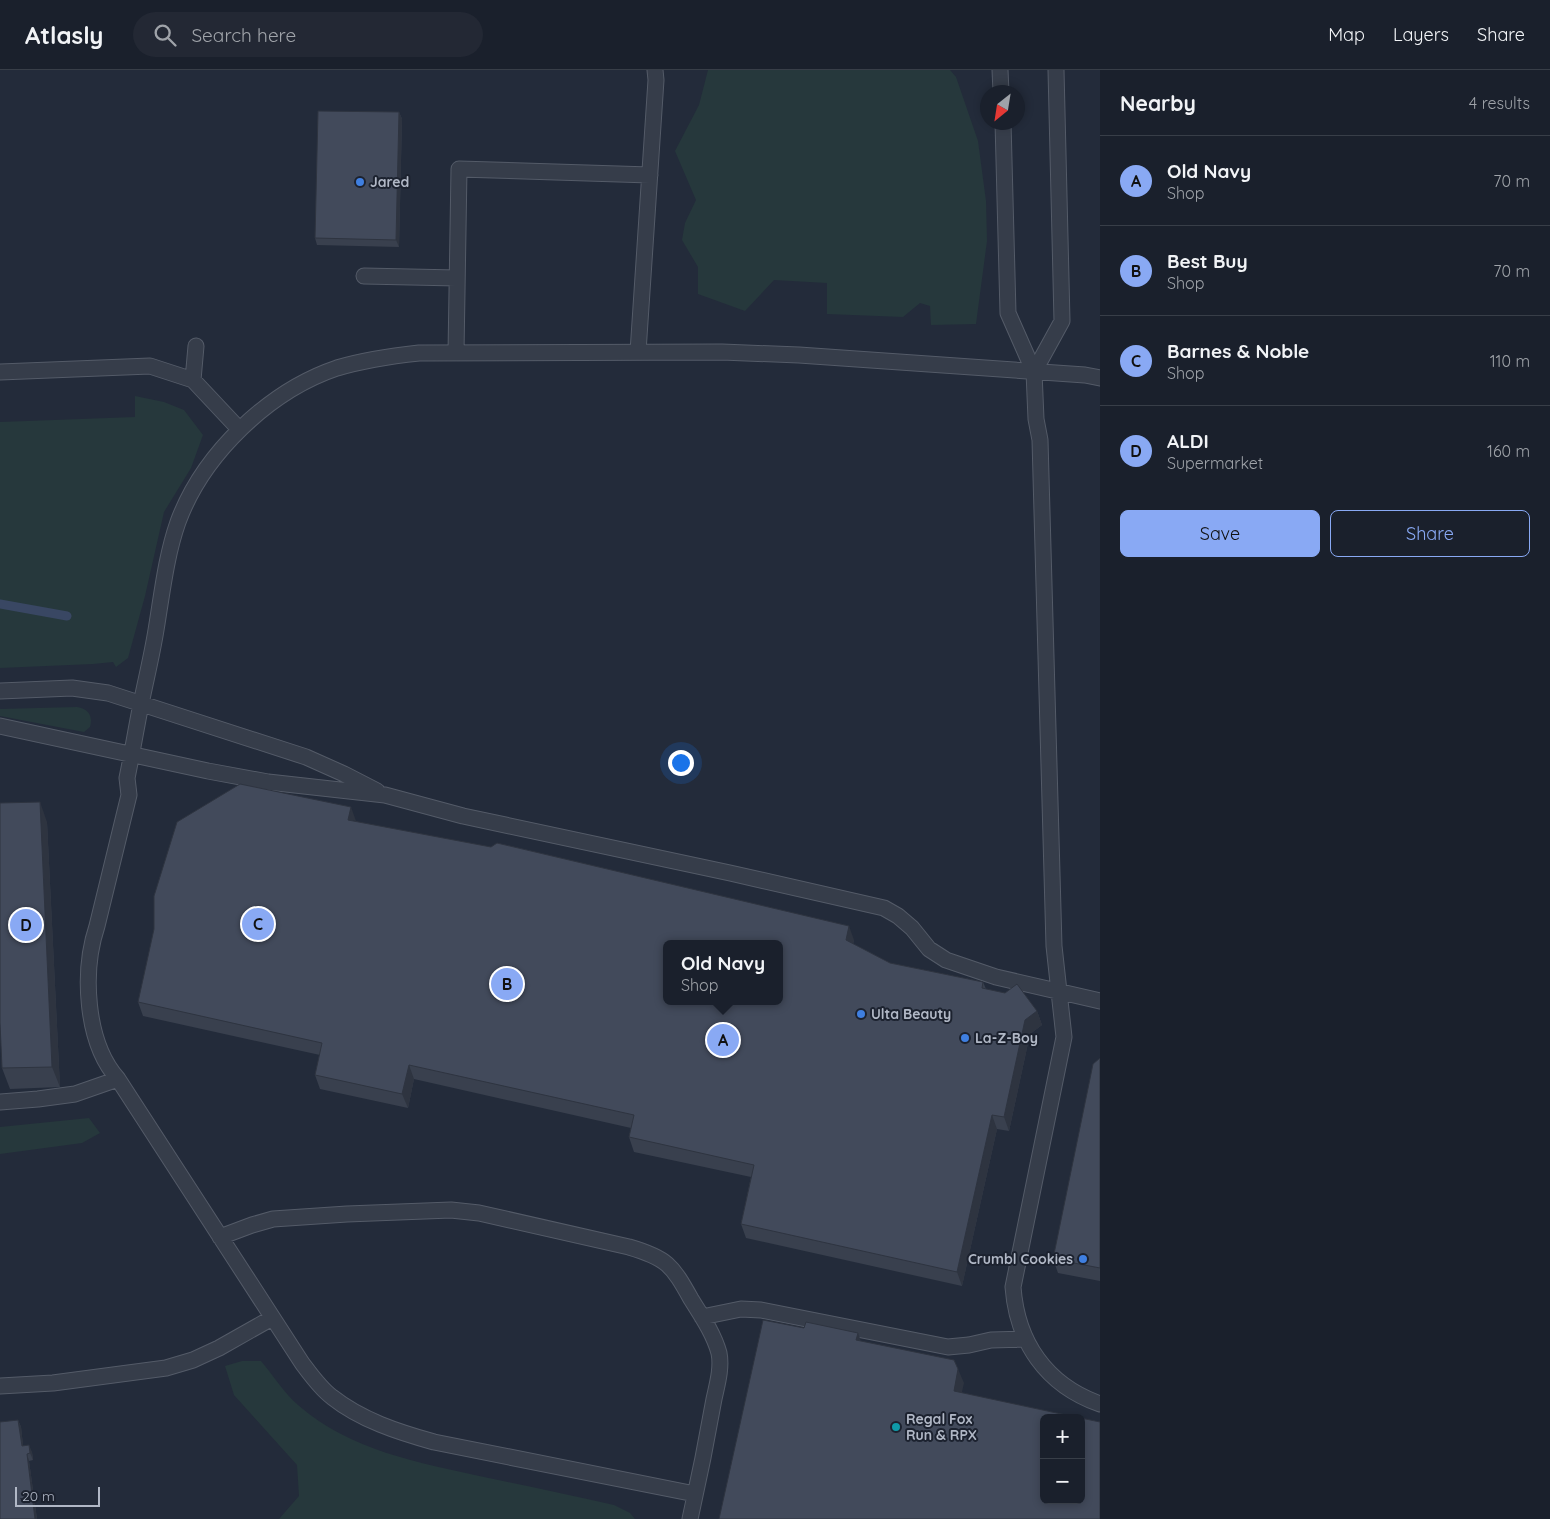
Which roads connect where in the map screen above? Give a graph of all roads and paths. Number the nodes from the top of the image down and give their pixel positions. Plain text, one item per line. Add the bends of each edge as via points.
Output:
1 (655, 70) edge
2 (1000, 70) edge
3 (1056, 70) edge
4 (1001, 85) edge
5 (1002, 130) edge
6 (650, 175) junction
7 (364, 276) dead end
8 (457, 278) junction
9 (196, 346) dead end
10 (638, 352) junction
11 (456, 353) junction
12 (0, 372) edge
13 (1034, 372) junction
14 (1100, 378) edge
15 (193, 380) junction
16 (239, 429) junction
17 (0, 691) edge
18 (141, 703) junction
19 (0, 726) edge
20 (132, 754) junction
21 (385, 796) junction
22 (1059, 991) junction
23 (1100, 1001) edge
24 (118, 1079) junction
25 (0, 1102) edge
26 (220, 1237) junction
27 (702, 1317) junction
28 (272, 1318) junction
29 (1025, 1339) junction
30 (0, 1386) edge
31 (1100, 1404) edge
32 (695, 1494) junction
33 (690, 1519) edge

1 - 6 lane
2 - 4 lane
3 - 13 lane via 1062,321
5 - 13 lane via 1008,313
6 - 8 lane via 459,169
6 - 10 lane
7 - 8 lane
8 - 11 lane
9 - 15 lane
10 - 11 lane
10 - 13 lane via 770,353
11 - 16 lane via 378,358 336,368 279,398
12 - 15 lane via 150,366
13 - 14 lane
13 - 22 lane via 1040,440 1054,946
15 - 16 lane
16 - 18 lane via 205,472 178,522
17 - 18 lane via 72,688 108,693
18 - 20 lane
18 - 21 lane via 306,757
19 - 20 lane
20 - 21 lane via 268,782
20 - 24 lane via 127,778 129,795 91,944 88,976 90,1009 97,1040
21 - 22 lane via 884,908 898,916 929,949 946,960
22 - 23 lane
22 - 29 lane via 1064,1037 1013,1287 1018,1322
24 - 25 lane via 75,1094
24 - 26 lane
26 - 27 lane via 273,1219 452,1210 479,1213 653,1254 669,1265
26 - 28 lane
27 - 29 lane via 741,1309 761,1310 948,1346
27 - 32 lane via 719,1354 719,1370
28 - 30 lane via 219,1348 166,1368 53,1383
28 - 32 lane via 316,1382 331,1397 379,1424 434,1442
29 - 31 lane via 1047,1371 1075,1392
32 - 33 lane

